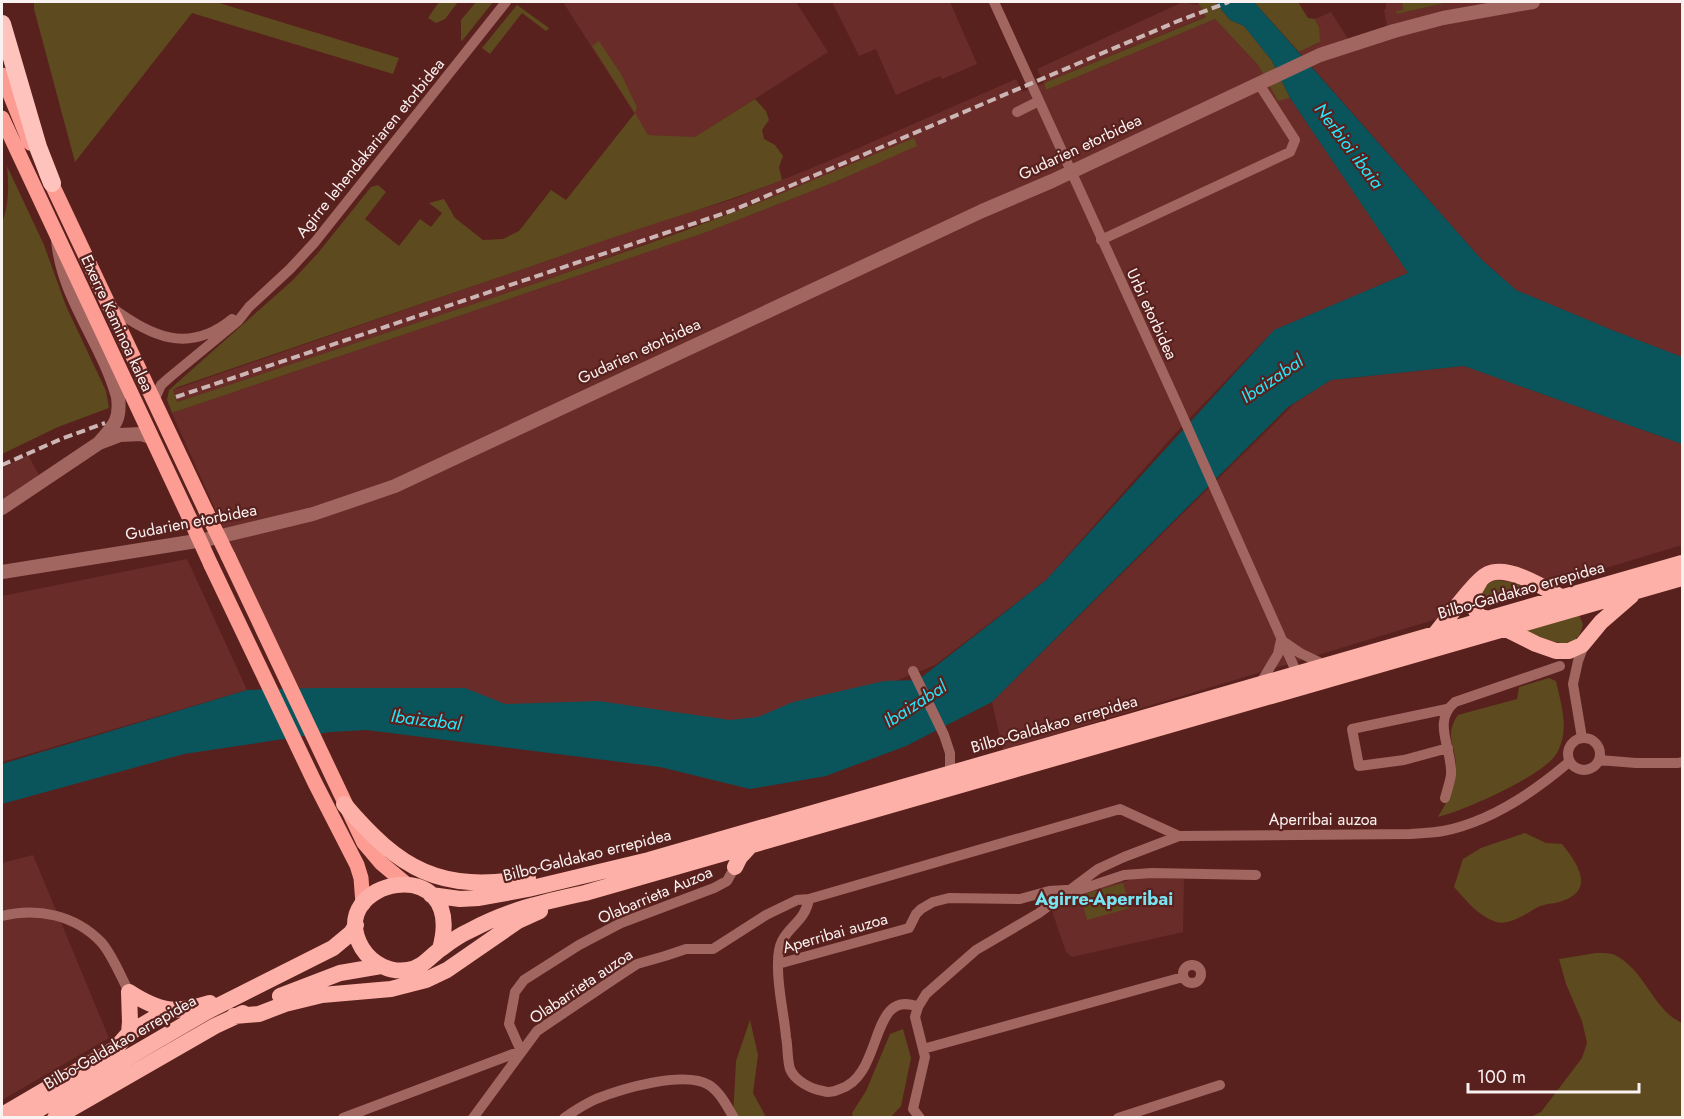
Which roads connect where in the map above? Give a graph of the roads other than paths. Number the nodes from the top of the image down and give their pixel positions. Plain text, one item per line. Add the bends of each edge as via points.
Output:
1 (506, 2) edge
2 (994, 2) edge
3 (1533, 2) edge
4 (2, 24) edge
5 (2, 75) edge
6 (1262, 83) junction
7 (1039, 101) junction
8 (2, 110) edge
9 (1017, 112) dead end
10 (2, 118) edge
11 (13, 142) junction
12 (1070, 172) junction
13 (52, 183) junction
14 (58, 238) junction
15 (1101, 240) junction
16 (110, 306) junction
17 (249, 307) junction
18 (154, 401) junction
19 (151, 437) junction
20 (99, 443) junction
21 (2, 508) edge
22 (1683, 562) edge
23 (2, 572) edge
24 (1683, 578) edge
25 (1480, 581) junction
26 (1639, 590) junction
27 (1561, 597) junction
28 (1580, 607) junction
29 (1486, 619) junction
30 (1505, 629) junction
31 (1436, 634) junction
32 (1586, 639) junction
33 (1281, 640) junction
34 (1550, 650) junction
35 (1325, 665) junction
36 (1560, 666) junction
37 (913, 671) dead end
38 (1300, 680) junction
39 (1260, 684) junction
40 (1573, 684) junction
41 (1447, 709) junction
42 (1582, 738) junction
43 (1448, 748) junction
44 (1599, 760) junction
45 (1569, 762) junction
46 (1683, 762) edge
47 (950, 773) junction
48 (1444, 798) dead end
49 (344, 804) junction
50 (1179, 836) junction
51 (751, 845) junction
52 (716, 855) junction
53 (735, 867) junction
54 (604, 870) junction
55 (1256, 875) dead end
56 (405, 883) junction
57 (1071, 889) junction
58 (585, 893) junction
59 (432, 895) junction
60 (809, 899) junction
61 (363, 904) junction
62 (2, 916) edge
63 (356, 925) junction
64 (440, 949) junction
65 (778, 964) junction
66 (381, 966) junction
67 (1183, 977) dead end
68 (129, 992) junction
69 (242, 993) junction
70 (918, 1007) junction
71 (168, 1010) junction
72 (234, 1016) junction
73 (129, 1033) junction
74 (923, 1049) junction
75 (521, 1051) junction
76 (1220, 1084) dead end
77 (2, 1115) edge
78 (916, 1116) edge
79 (24, 1118) edge
80 (55, 1118) edge
81 (343, 1118) edge
82 (473, 1118) edge
83 (564, 1118) edge
84 (734, 1118) edge
85 (1118, 1118) edge

1 - 17 street, Agirre lehendakariaren etorbidea via 315,242
2 - 7 street, Urbi etorbidea
3 - 6 street, Gudarien etorbidea via 1394,31 1320,55
4 - 13 highway
5 - 13 main road, Etxerre Kaminoa kalea
6 - 12 street, Gudarien etorbidea
6 - 15 street via 1294,141 1290,152
7 - 9 street
7 - 12 street, Urbi etorbidea
8 - 11 main road
10 - 11 main road
11 - 14 main road, Etxerre Kaminoa kalea
12 - 15 street, Urbi etorbidea
12 - 23 street, Gudarien etorbidea via 394,486 313,514 209,539
13 - 16 main road, Etxerre Kaminoa kalea
14 - 19 main road, Etxerre Kaminoa kalea
14 - 20 street via 67,281 118,397 117,423
15 - 33 street, Urbi etorbidea
16 - 17 street, Agirre lehendakariaren etorbidea via 139,327 174,339 208,333
16 - 18 main road, Etxerre Kaminoa kalea
17 - 18 street, Agirre lehendakariaren etorbidea via 238,321 161,385
18 - 49 main road, Etxerre Kaminoa kalea, bridge
19 - 20 street via 120,435
19 - 61 main road, Etxerre Kaminoa kalea, bridge via 357,865
20 - 21 street
22 - 27 highway, Bilbo-Galdakao errepidea
24 - 26 highway, Bilbo-Galdakao errepidea
25 - 27 highway via 1494,573 1507,573
25 - 29 highway via 1471,600 1474,610
25 - 31 highway
26 - 28 highway, Bilbo-Galdakao errepidea
26 - 32 highway
27 - 28 highway
27 - 29 highway, Bilbo-Galdakao errepidea
28 - 30 highway, Bilbo-Galdakao errepidea
28 - 32 highway via 1590,618
29 - 30 highway
29 - 31 highway, Bilbo-Galdakao errepidea
30 - 34 highway
30 - 38 highway, Bilbo-Galdakao errepidea
31 - 35 highway, Bilbo-Galdakao errepidea
32 - 34 highway via 1569,651
32 - 40 street
33 - 35 street
33 - 38 street, Urbi etorbidea
33 - 39 street via 1278,654
34 - 36 street
35 - 38 highway, Bilbo-Galdakao errepidea
36 - 40 street
36 - 41 street via 1455,702
37 - 47 street via 944,735 950,753
38 - 39 highway, Bilbo-Galdakao errepidea
38 - 51 highway, Bilbo-Galdakao errepidea
39 - 47 highway, Bilbo-Galdakao errepidea
40 - 42 street
41 - 43 street via 1443,720
41 - 43 street via 1352,729 1359,766 1404,760
42 - 44 street via 1594,741
42 - 45 street via 1568,749
43 - 48 street via 1451,775
44 - 45 street via 1585,771
44 - 46 street
45 - 50 street, Aperribai auzoa via 1543,784 1503,807 1442,831
47 - 54 highway, Bilbo-Galdakao errepidea
49 - 54 highway via 378,842 401,860 456,882 508,882
49 - 56 main road via 364,843
50 - 57 street, Aperribai auzoa via 1124,856
50 - 60 street, Olabarrieta auzoa via 1120,809
51 - 52 highway, Bilbo-Galdakao errepidea
51 - 53 highway
52 - 53 highway via 726,857
52 - 58 highway, Bilbo-Galdakao errepidea
53 - 75 street, Olabarrieta Auzoa via 727,881 714,888 621,923 524,980 515,992 509,1024
54 - 59 highway, Bilbo-Galdakao errepidea via 479,898
55 - 57 street, Aperribai auzoa via 1152,873
56 - 59 highway, Bilbo-Galdakao errepidea
56 - 61 highway via 380,888
57 - 65 street, Aperribai auzoa via 1020,900 949,898 933,902 916,914 909,928
57 - 70 street, Aperribai auzoa via 976,950 926,994
58 - 64 highway, Bilbo-Galdakao errepidea via 492,918
58 - 72 highway, Bilbo-Galdakao errepidea via 518,921 426,980 391,989 322,995 259,1014
59 - 64 highway via 444,920
60 - 65 street via 798,923 782,940
60 - 75 street, Olabarrieta auzoa via 797,900 765,915 713,949 686,950 637,964 537,1031
61 - 63 highway, Bilbo-Galdakao errepidea
62 - 68 street via 42,912 75,922 102,943
63 - 66 highway via 363,949
63 - 69 highway, Bilbo-Galdakao errepidea via 333,948
64 - 66 highway, Bilbo-Galdakao errepidea via 418,968 399,970
65 - 70 street, Aperribai auzoa via 790,1070 809,1088 829,1093 857,1080 869,1061 884,1016 894,1005 907,1002
66 - 72 highway, Bilbo-Galdakao errepidea via 340,973
67 - 74 street
68 - 71 highway
68 - 73 highway
69 - 71 highway via 197,1008
69 - 79 highway, Bilbo-Galdakao errepidea
70 - 74 street via 915,1017
71 - 73 highway
72 - 80 highway, Bilbo-Galdakao errepidea
73 - 77 highway via 115,1049
74 - 78 street via 925,1057 913,1109
75 - 81 street, Olabarrieta auzoa
75 - 82 street, Olabarrieta auzoa
76 - 85 street
83 - 84 street via 595,1100 668,1080 706,1083

